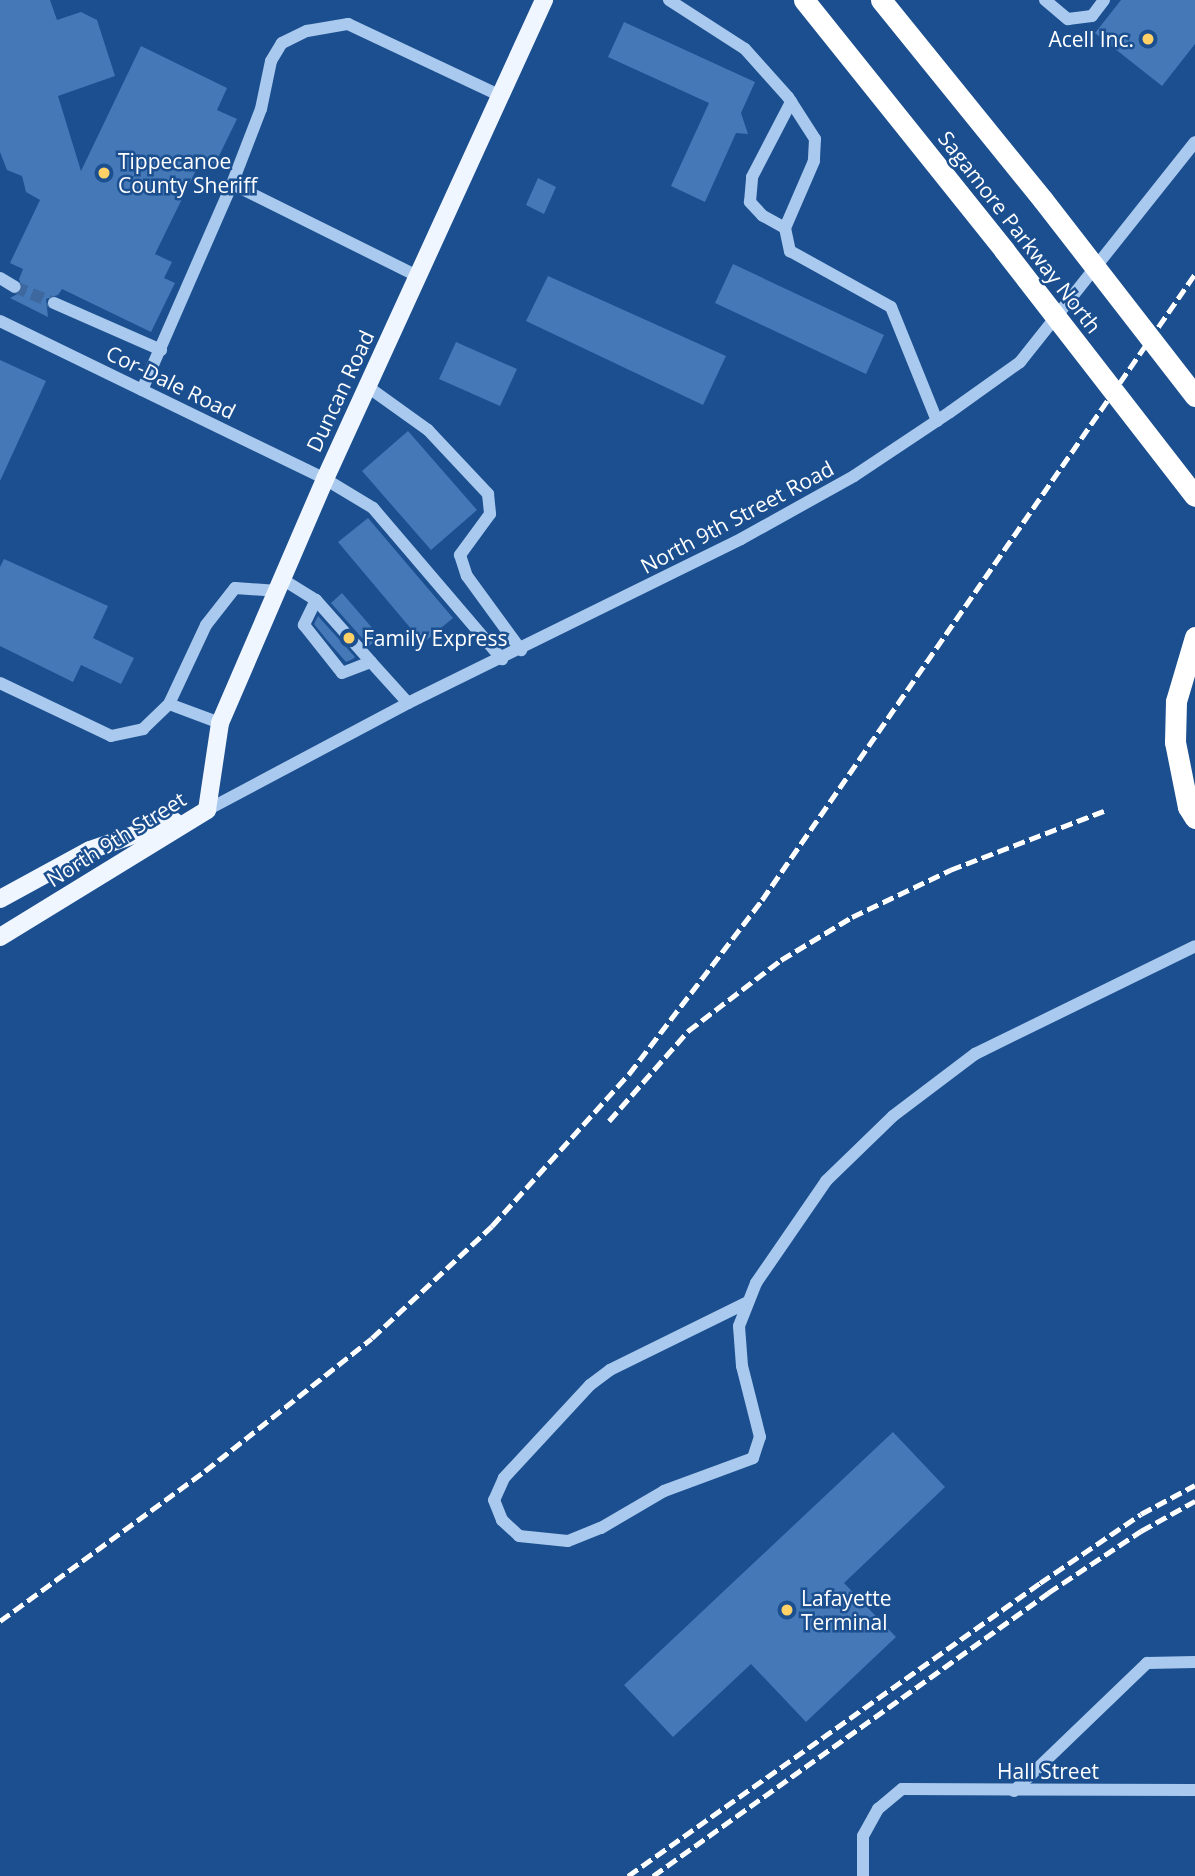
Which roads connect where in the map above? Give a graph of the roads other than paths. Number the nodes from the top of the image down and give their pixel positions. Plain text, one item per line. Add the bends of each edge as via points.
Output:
1 (544, 0) edge
2 (669, 0) edge
3 (804, 0) edge
4 (881, 0) edge
5 (1045, 0) edge
6 (1104, 0) edge
7 (501, 96) junction
8 (791, 102) junction
9 (1195, 142) edge
10 (232, 184) junction
11 (785, 228) junction
12 (417, 276) junction
13 (0, 278) edge
14 (15, 287) tunnel mouth
15 (54, 303) tunnel mouth
16 (0, 321) edge
17 (161, 350) junction
18 (368, 387) junction
19 (142, 390) junction
20 (1195, 396) edge
21 (937, 421) junction
22 (325, 480) junction
23 (1195, 496) edge
24 (280, 585) junction
25 (316, 600) junction
26 (1195, 637) edge
27 (522, 650) junction
28 (502, 659) junction
29 (371, 663) junction
30 (0, 683) edge
31 (408, 703) junction
32 (169, 704) junction
33 (220, 723) junction
34 (207, 810) junction
35 (1195, 818) edge
36 (0, 899) edge
37 (0, 937) edge
38 (1195, 946) edge
39 (746, 1303) junction
40 (1195, 1662) edge
41 (1195, 1790) edge
42 (1014, 1791) junction
43 (863, 1876) edge

1 - 7 main road, Duncan Road
2 - 8 street via 745,49
3 - 23 highway, Sagamore Parkway North, bridge
4 - 20 highway, Sagamore Parkway North, bridge
5 - 6 street via 1068,19 1092,16
7 - 10 street via 348,24 307,31 282,43 271,61 261,109
7 - 12 main road, Duncan Road
8 - 11 street via 815,139 814,161
8 - 11 street via 752,177 750,202
9 - 21 street, North 9th Street Road via 1020,362
10 - 12 street
10 - 17 street
11 - 21 street via 790,251 891,307
12 - 18 main road, Duncan Road
13 - 14 street
15 - 17 street
16 - 19 street, Cor-Dale Road
17 - 19 street
18 - 22 main road, Duncan Road
18 - 27 street via 428,429 488,494 490,513 460,555 467,576
19 - 22 street, Cor-Dale Road
21 - 27 street, North 9th Street Road via 854,476 741,539
22 - 24 main road, Duncan Road
22 - 28 street, Cor-Dale Road via 373,508
24 - 25 street
24 - 32 street via 235,588 206,625
24 - 33 main road, Duncan Road
25 - 29 street
25 - 29 street via 304,625 342,673
26 - 35 highway via 1176,701 1175,742 1188,807
27 - 28 street, North 9th Street Road
28 - 31 street, North 9th Street Road
29 - 31 street
30 - 32 street via 111,736 143,729
31 - 34 street, North 9th Street Road
32 - 33 street
33 - 34 main road, Duncan Road
34 - 36 main road, North 9th Street via 90,850
34 - 37 main road, North 9th Street
38 - 39 street via 975,1054 894,1116 826,1181
39 - 39 street via 739,1326 742,1366 761,1437 753,1458 664,1490 576,1539 534,1540 519,1536 502,1521 494,1500 504,1479 590,1385 610,1370
40 - 42 street via 1147,1664
41 - 42 street, Hall Street
42 - 43 street, Hall Street via 902,1789 878,1809 863,1836

